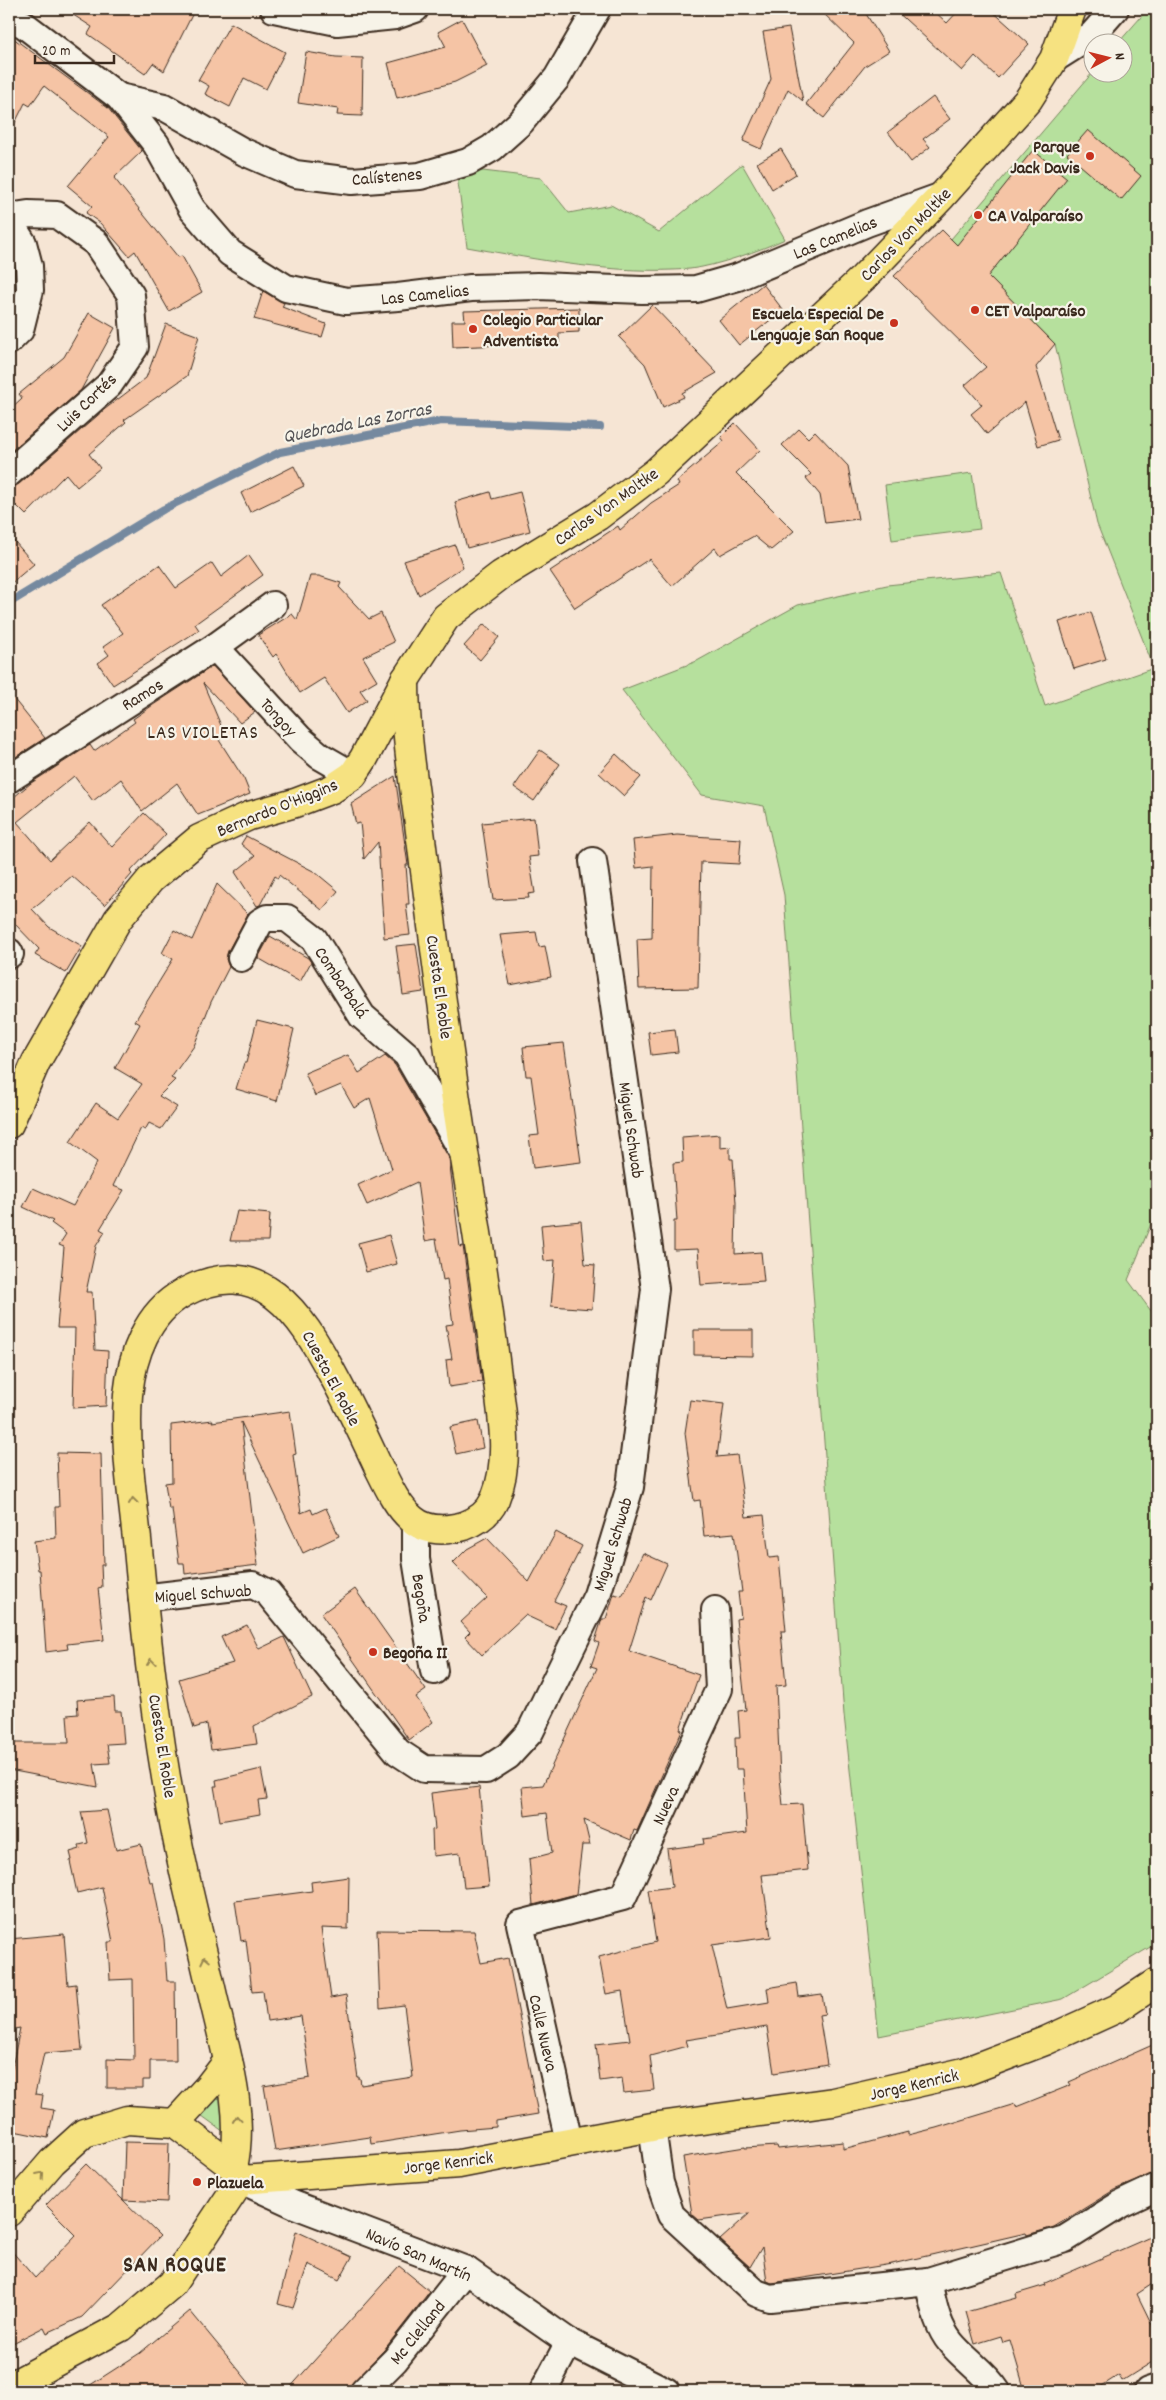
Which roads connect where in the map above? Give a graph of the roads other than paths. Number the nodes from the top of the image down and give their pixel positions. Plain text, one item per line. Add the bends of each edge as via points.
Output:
1 (274, 9) edge
2 (414, 9) edge
3 (598, 9) edge
4 (1072, 9) edge
5 (1115, 9) edge
6 (9, 19) edge
7 (1054, 59) junction
8 (119, 97) junction
9 (942, 196) junction
10 (9, 217) edge
11 (9, 221) edge
12 (9, 341) edge
13 (9, 473) edge
14 (273, 605) dead end
15 (215, 647) junction
16 (406, 680) junction
17 (353, 774) junction
18 (9, 779) edge
19 (593, 861) dead end
20 (241, 958) dead end
21 (36, 1062) junction
22 (9, 1101) edge
23 (9, 1124) edge
24 (465, 1155) junction
25 (416, 1524) junction
26 (142, 1598) junction
27 (715, 1610) dead end
28 (434, 1671) dead end
29 (520, 1924) joint
30 (1157, 1982) edge
31 (228, 2061) junction
32 (175, 2123) junction
33 (652, 2127) junction
34 (569, 2142) junction
35 (237, 2173) junction
36 (1157, 2186) edge
37 (9, 2212) edge
38 (466, 2270) junction
39 (928, 2281) junction
40 (569, 2342) junction
41 (9, 2387) edge
42 (1157, 2388) edge
43 (364, 2391) edge
44 (543, 2391) edge
45 (666, 2391) edge
46 (997, 2391) edge
47 (1148, 2391) edge

1 - 2 street via 337,22 395,16
3 - 8 street, Calístenes via 557,78 521,122 492,148 468,162 420,176 352,181 295,174 244,152 164,107
4 - 7 main road, Carlos Von Moltke
5 - 7 street via 1092,35
6 - 8 street, Las Camelias via 23,24
7 - 9 main road, Carlos Von Moltke via 1028,100
8 - 9 street, Las Camelias via 156,144 192,209 230,253 286,288 346,301 471,288 696,289 738,277 867,223
9 - 16 main road, Carlos Von Moltke via 863,278 656,472 598,516 501,575 446,617
10 - 13 street, Luis Cortés via 57,215 96,243 131,295 135,347 109,386
11 - 12 street via 23,243 29,266 30,290 20,330
14 - 15 street, Ramos
15 - 17 street, Tongoy via 300,739 320,756
15 - 18 street, Ramos
16 - 17 main road, Bernardo O'Higgins
16 - 24 main road, Cuesta El Roble via 405,721
17 - 21 main road, Bernardo O'Higgins via 332,789 249,816 199,839 151,879 118,919
19 - 26 street, Miguel Schwab via 655,1288 630,1487 597,1595 530,1732 508,1756 486,1770 424,1769 398,1752 268,1593 253,1585
20 - 24 street, Combarbalá via 260,922 267,918 288,918 314,939 362,1016 406,1055
21 - 22 street
21 - 23 main road, Bernardo O'Higgins
24 - 25 main road, Cuesta El Roble via 486,1282 503,1434 502,1467 495,1501 479,1521 444,1531
26 -> 25 main road, Cuesta El Roble via 128,1444 128,1391 141,1340 154,1315 176,1297 201,1284 222,1279 246,1280 263,1286 289,1306 312,1335 393,1497
25 - 28 street, Begoña via 416,1559
31 -> 26 main road, Cuesta El Roble via 183,1866
27 - 29 street, Nueva via 718,1688 623,1897
29 - 34 street, Calle Nueva
30 - 33 main road, Jorge Kenrick via 1118,2008 964,2072 833,2102
31 - 32 main road
35 -> 31 main road, Cuesta El Roble via 237,2117
32 - 35 main road
37 -> 32 main road via 52,2162 84,2133 127,2120
33 - 34 main road, Jorge Kenrick
33 - 39 street via 660,2183 671,2215 756,2293 784,2298
34 - 35 main road, Jorge Kenrick via 459,2164
35 - 38 street, Navío San Martín via 295,2205
35 - 41 main road via 172,2284 121,2327
36 - 39 street via 1065,2239
38 - 40 street, Navío San Martín
38 - 43 street, Mc Clelland via 395,2360
39 - 46 street via 938,2323 946,2336
40 - 44 street
40 - 45 street, Navío San Martín
42 - 47 street

